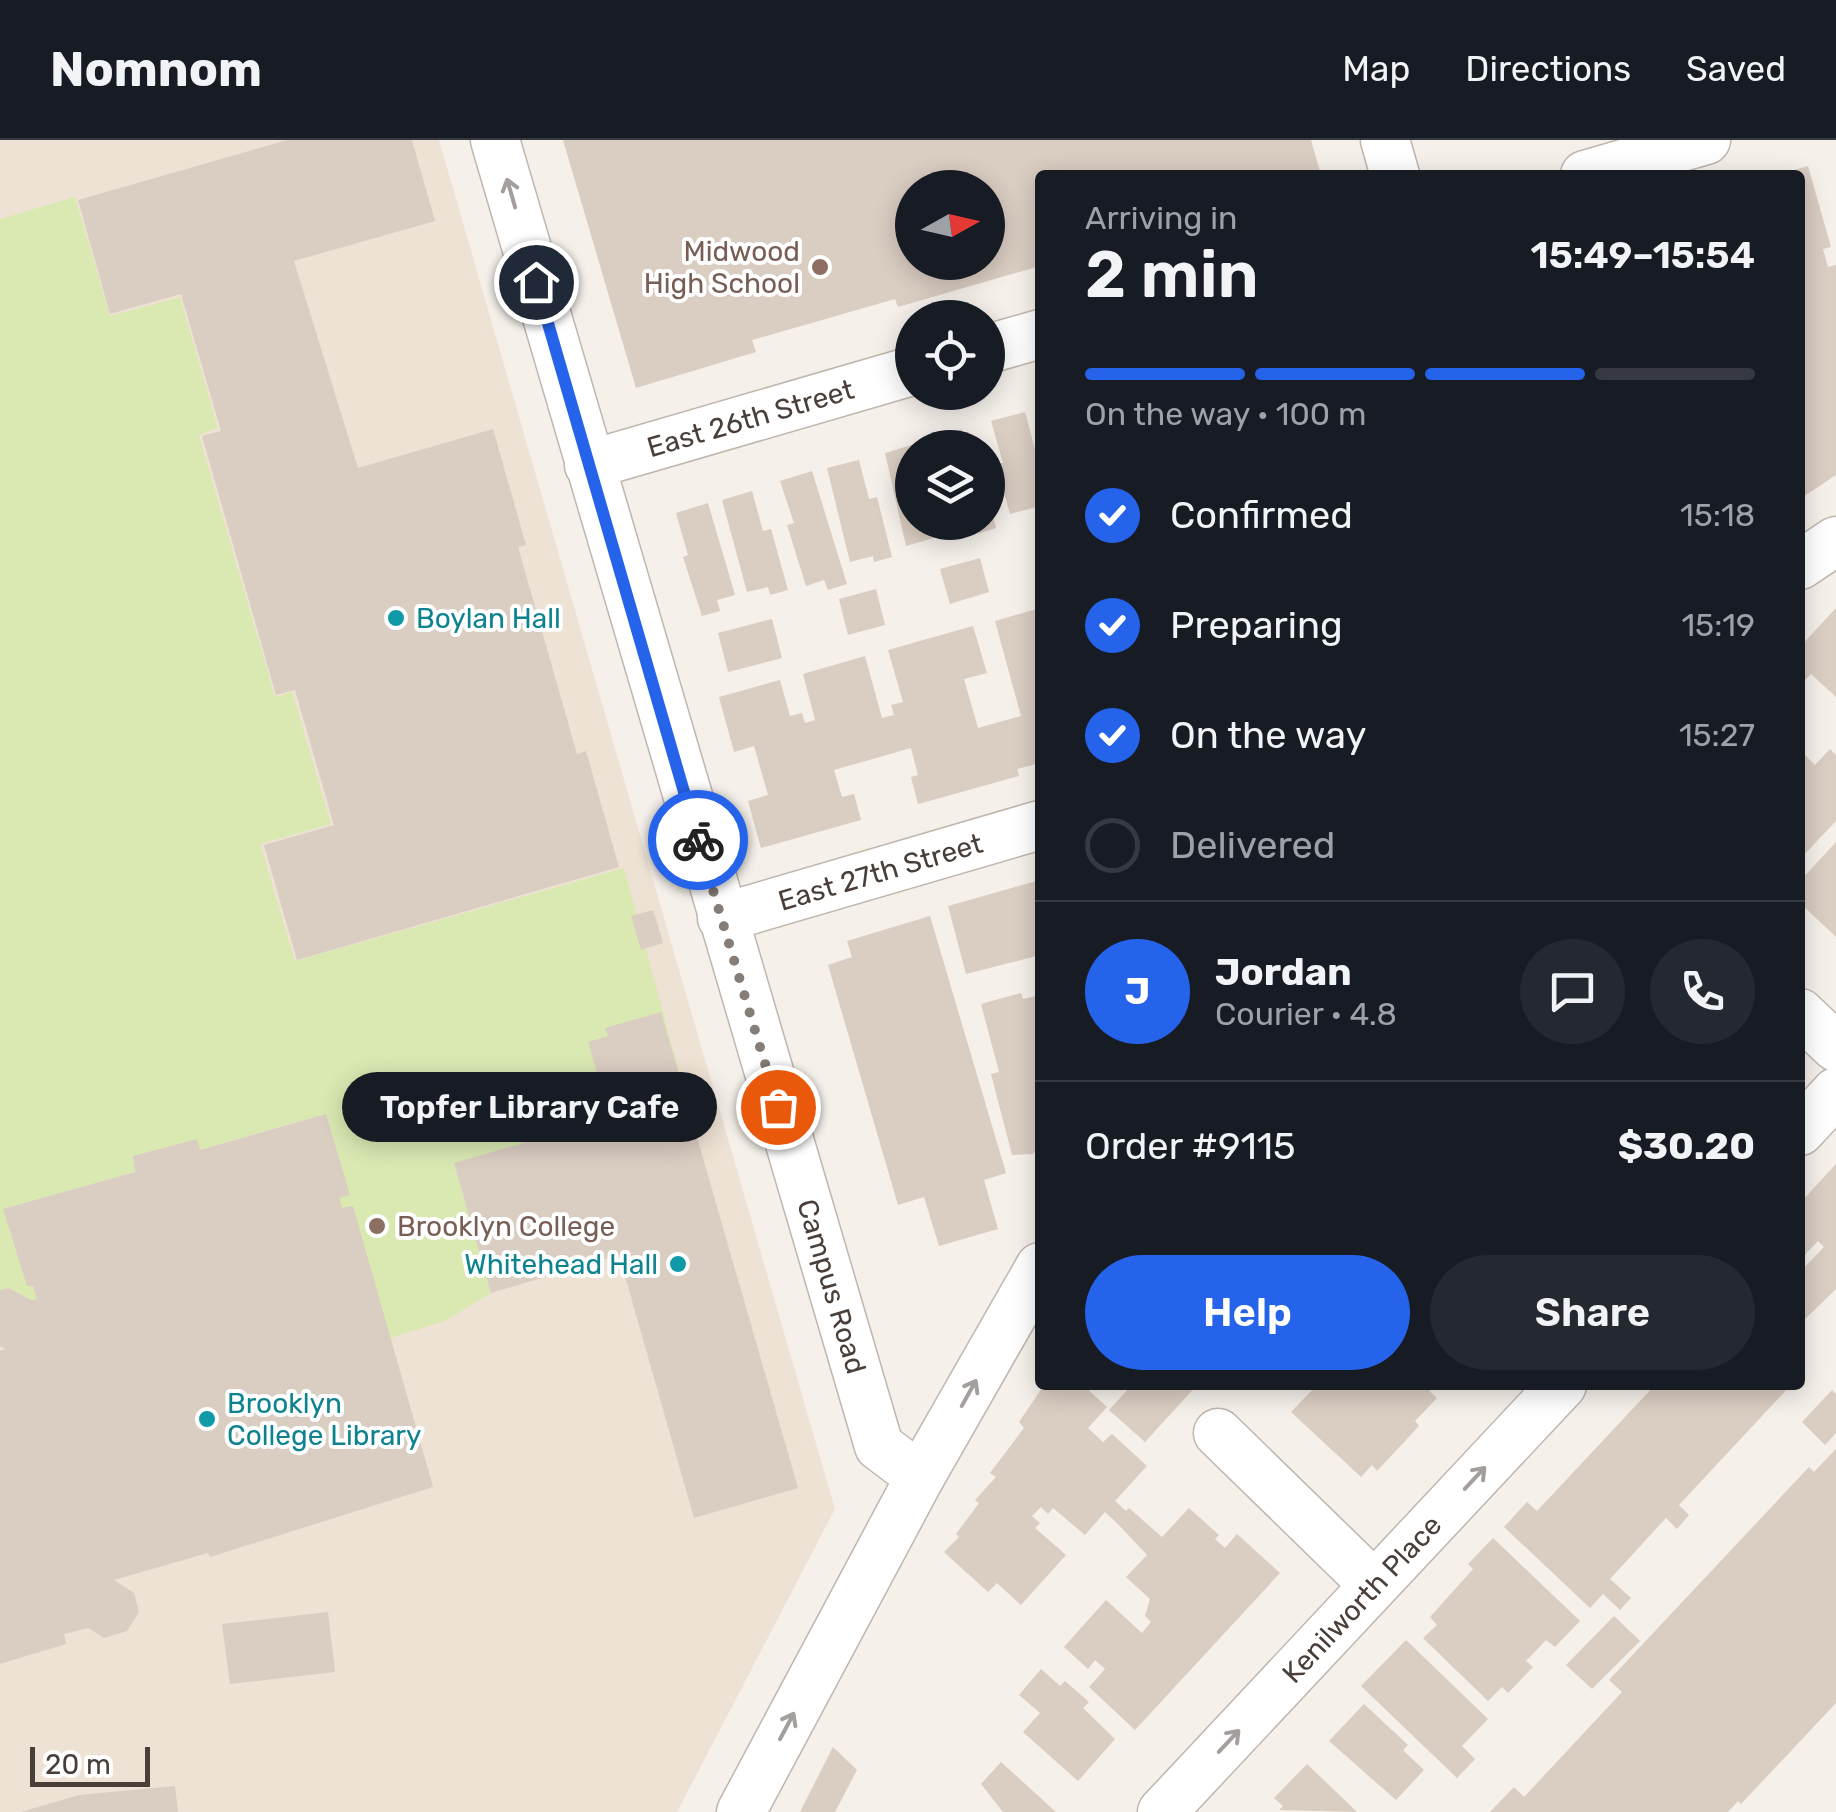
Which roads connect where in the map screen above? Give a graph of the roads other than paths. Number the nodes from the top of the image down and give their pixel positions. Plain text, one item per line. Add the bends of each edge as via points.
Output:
1 (496, 140) edge
2 (1385, 140) edge
3 (1706, 140) edge
4 (1394, 170) edge
5 (1602, 170) edge
6 (1035, 335) edge
7 (1005, 344) edge
8 (895, 376) edge
9 (589, 465) junction
10 (1836, 541) edge
11 (1805, 563) edge
12 (1035, 827) edge
13 (722, 918) junction
14 (1805, 1018) edge
15 (1836, 1048) edge
16 (1836, 1092) edge
17 (1805, 1125) edge
18 (1035, 1276) edge
19 (1557, 1390) edge
20 (1218, 1432) dead end
21 (920, 1478) junction
22 (1374, 1585) junction
23 (740, 1812) edge
24 (1162, 1812) edge

9 -> 1 street, Campus Road
2 - 4 street
3 - 5 street
6 - 7 street
8 - 9 street, East 26th Street
9 - 13 street, Campus Road
10 - 11 street
12 - 13 street, East 27th Street
13 - 21 street, Campus Road via 879,1446
14 - 15 street
16 - 17 street
21 -> 18 street
22 -> 19 street, Kenilworth Place
20 - 22 street
23 -> 21 street
24 -> 22 street, Kenilworth Place

